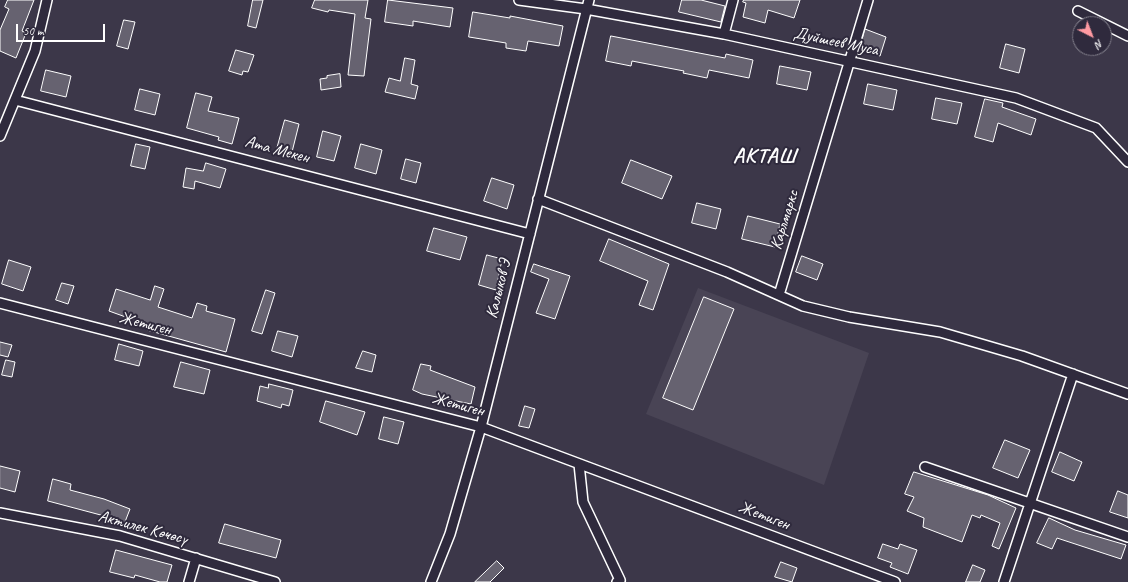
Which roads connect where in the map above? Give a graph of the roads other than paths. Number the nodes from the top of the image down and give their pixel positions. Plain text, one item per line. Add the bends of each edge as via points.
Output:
1 (47, 0) edge
2 (519, 0) edge
3 (733, 0) edge
4 (868, 0) edge
5 (587, 4) edge
6 (1078, 10) dead end
7 (724, 34) junction
8 (1128, 36) edge
9 (849, 62) junction
10 (15, 100) junction
11 (0, 136) edge
12 (1128, 162) edge
13 (538, 199) junction
14 (530, 234) junction
15 (779, 296) junction
16 (0, 304) edge
17 (1073, 374) junction
18 (1128, 394) edge
19 (481, 427) junction
20 (579, 464) junction
21 (926, 467) dead end
22 (1031, 503) junction
23 (0, 513) edge
24 (1128, 536) edge
25 (196, 558) junction
26 (189, 582) edge
27 (275, 582) edge
28 (431, 582) edge
29 (617, 582) edge
30 (895, 582) edge
31 (1004, 582) edge

1 - 10 street via 36,51
2 - 5 street, Дуйшеев Муса
3 - 7 street
4 - 9 street, Карлмаркс
5 - 7 street, Дуйшеев Муса
5 - 13 street, Калыков Э
6 - 8 street
7 - 9 street, Дуйшеев Муса
9 - 12 street, Дуйшеев Муса via 1016,98 1096,128
9 - 15 street, Карлмаркс
10 - 11 street
10 - 14 street, Ата Мекен
13 - 14 street, Калыков Э
13 - 15 street via 727,272
14 - 19 street, Калыков Э
15 - 17 street via 804,306 849,317 940,332
16 - 19 street, Жетиген
17 - 18 street
17 - 22 street
19 - 20 street, Жетиген
19 - 28 street, Калыков Э via 450,534
20 - 29 street via 583,502 620,580
20 - 30 street, Жетиген
21 - 22 street
22 - 24 street
22 - 31 street
23 - 25 street, Актилек Көчөсү via 120,536
25 - 26 street
25 - 27 street, Актилек Көчөсү

